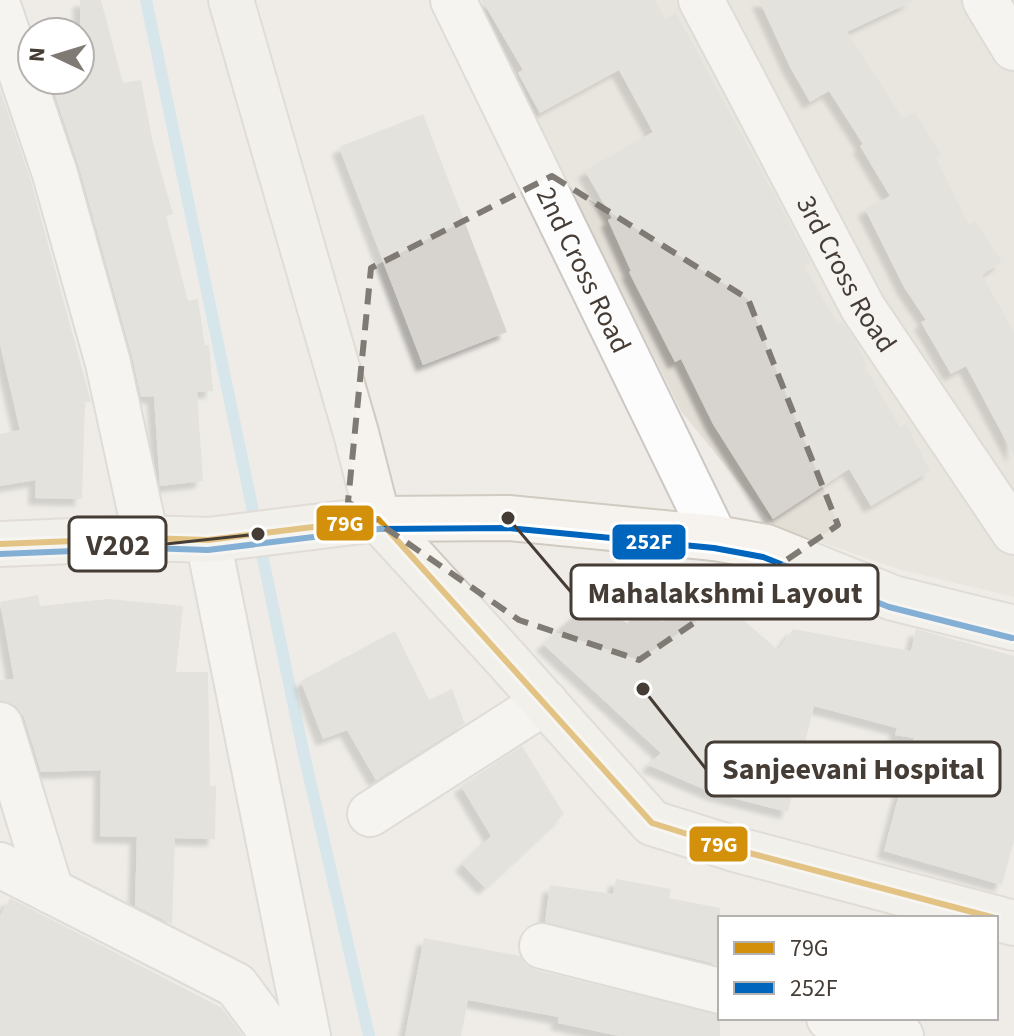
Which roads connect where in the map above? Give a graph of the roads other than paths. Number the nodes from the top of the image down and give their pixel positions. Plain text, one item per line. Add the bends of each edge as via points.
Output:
1 (231, 0) edge
2 (453, 0) edge
3 (701, 0) edge
4 (985, 0) edge
5 (0, 11) edge
6 (1014, 48) edge
7 (378, 519) junction
8 (1014, 532) edge
9 (146, 538) junction
10 (715, 538) junction
11 (208, 540) junction
12 (0, 544) edge
13 (1014, 628) edge
14 (545, 702) junction
15 (0, 725) edge
16 (370, 814) dead end
17 (0, 865) edge
18 (51, 891) junction
19 (988, 916) edge
20 (542, 946) dead end
21 (718, 990) edge
22 (837, 1020) edge
23 (274, 1036) edge
24 (308, 1036) edge
25 (901, 1036) edge

1 - 7 street
2 - 10 street, 2nd Cross Road
3 - 8 street, 3rd Cross Road via 863,308
4 - 6 street
5 - 9 street via 55,174 100,334
7 - 10 street via 508,518
7 - 11 street
7 - 14 street
9 - 11 street
9 - 12 street
10 - 13 street via 766,547 893,598
11 - 24 street
14 - 16 street
14 - 19 street via 652,823
15 - 18 street
17 - 18 street
18 - 23 street via 236,985
20 - 21 street
22 - 25 street

